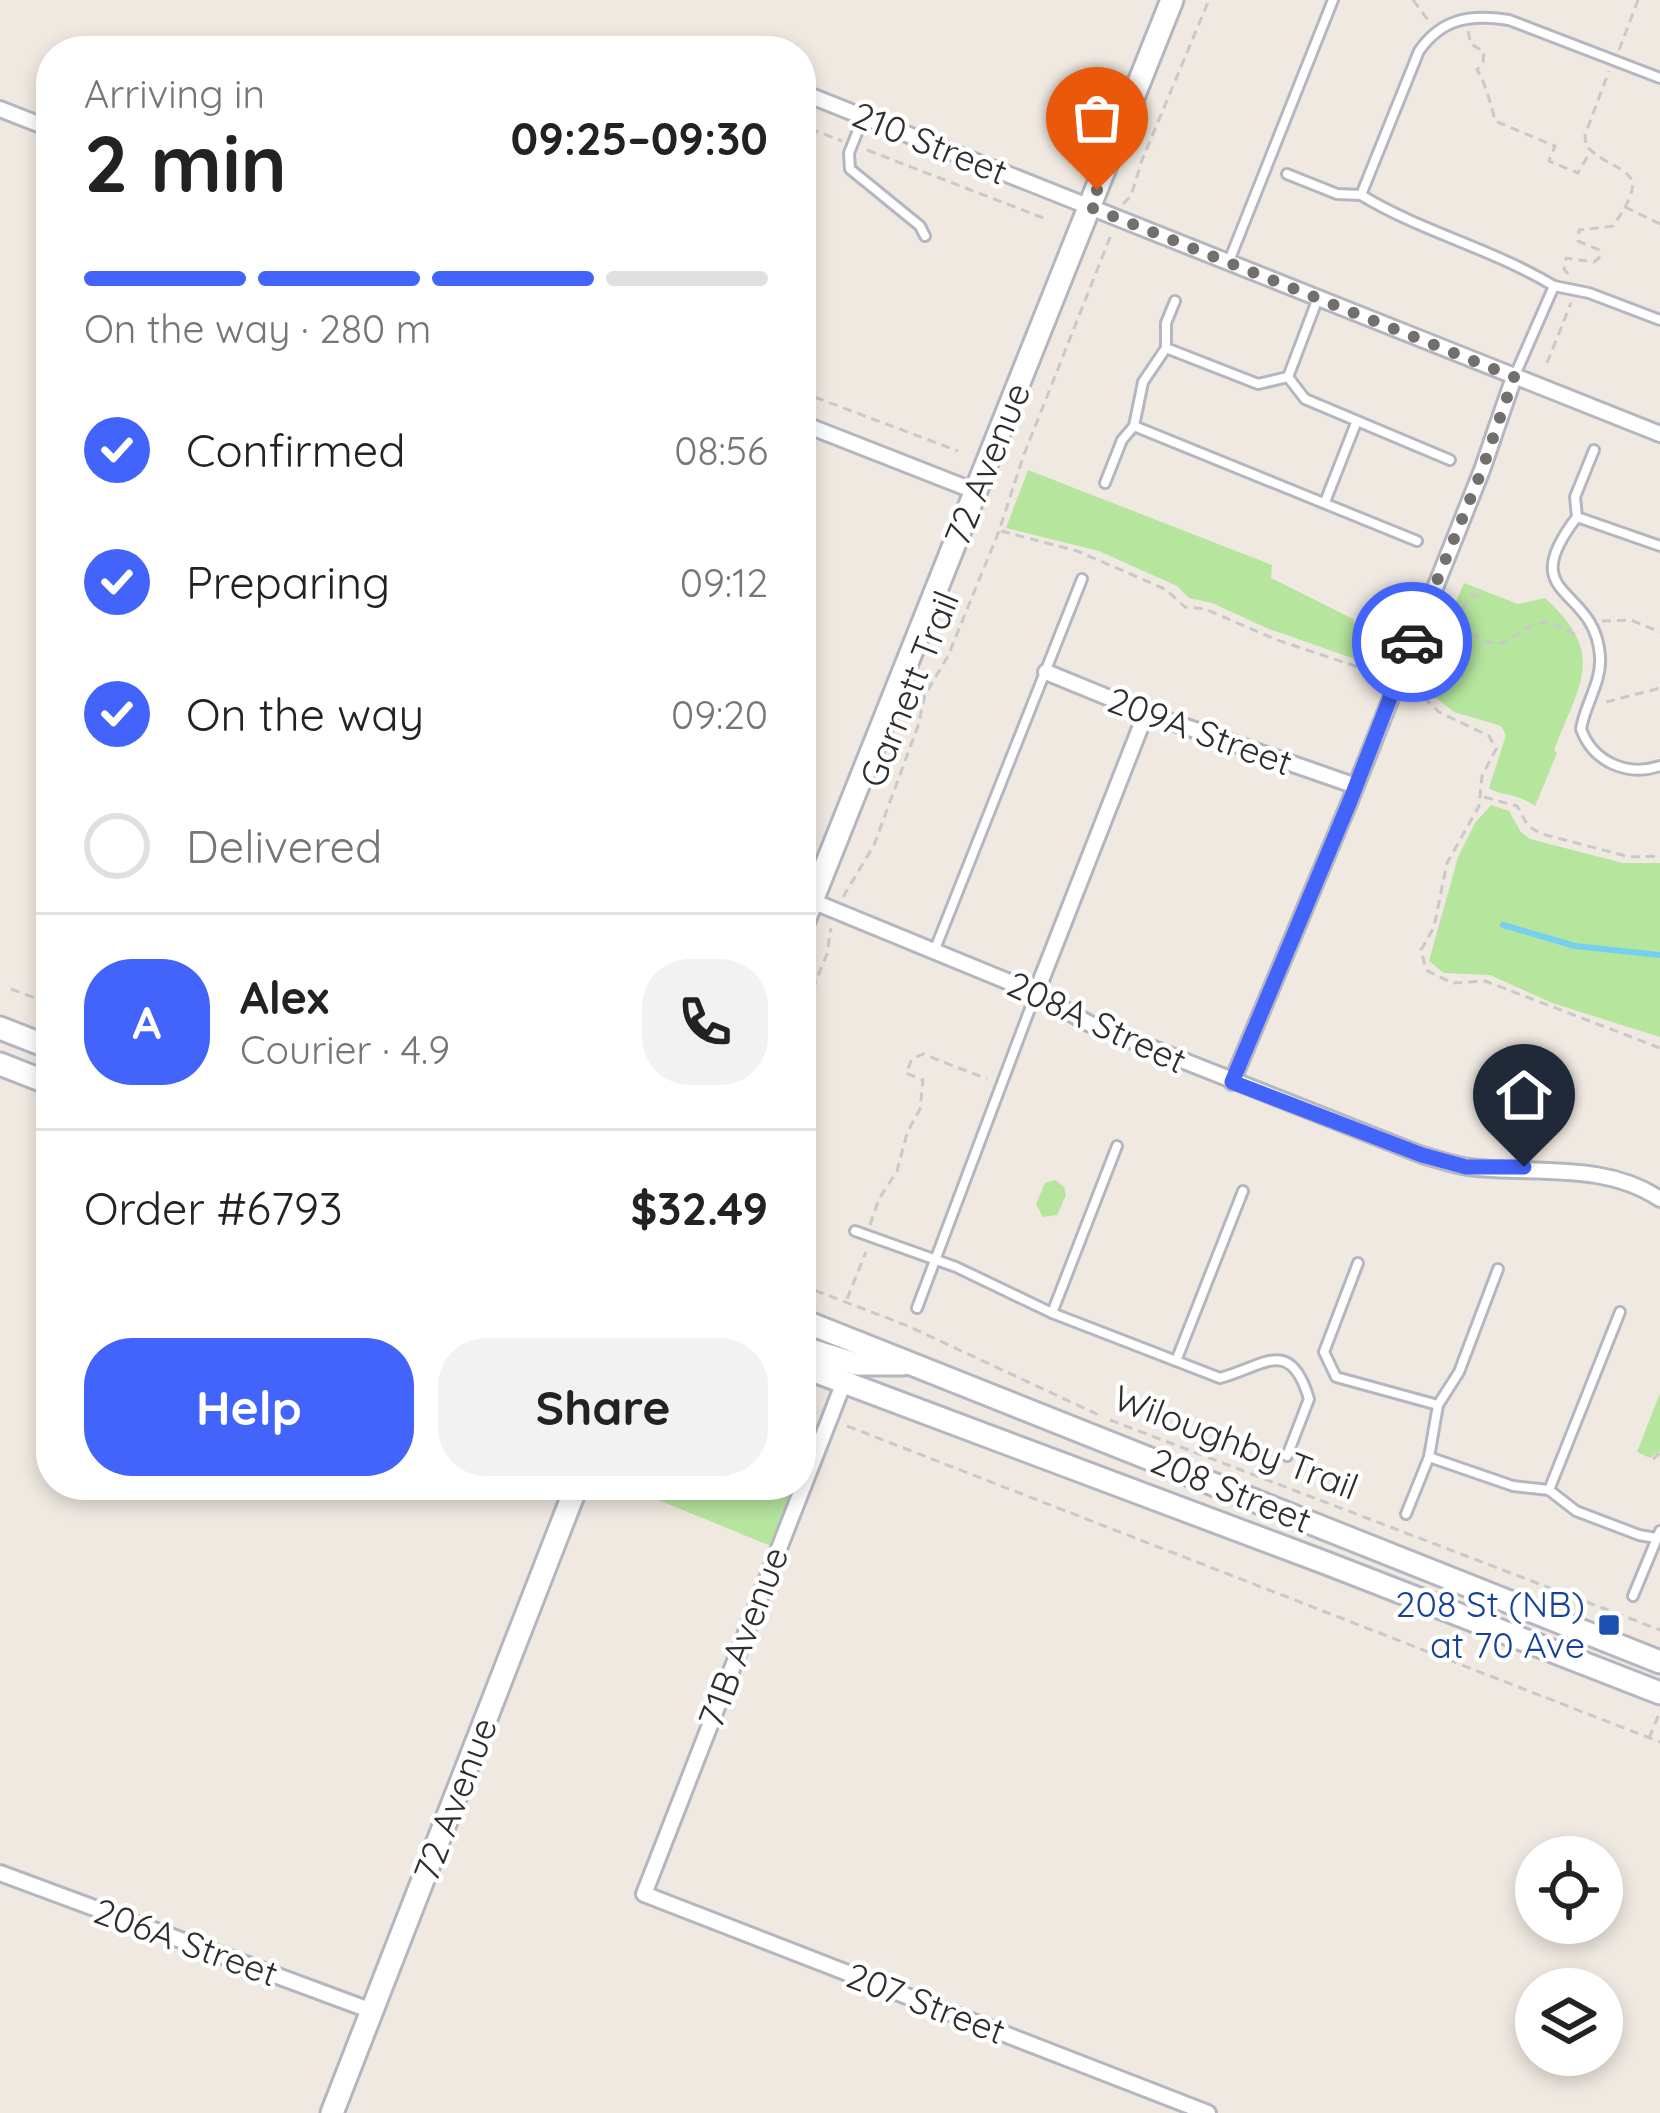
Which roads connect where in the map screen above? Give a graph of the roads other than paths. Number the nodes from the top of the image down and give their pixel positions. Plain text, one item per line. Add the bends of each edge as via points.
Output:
1 (1172, 0) edge
2 (1333, 0) edge
3 (1660, 78) edge
4 (816, 98) edge
5 (0, 109) edge
6 (863, 117) junction
7 (36, 123) edge
8 (1287, 174) dead end
9 (1361, 195) junction
10 (1090, 207) junction
11 (925, 236) dead end
12 (1229, 262) junction
13 (1554, 286) junction
14 (1318, 298) junction
15 (1174, 302) dead end
16 (1660, 320) edge
17 (1166, 348) junction
18 (1288, 377) junction
19 (1514, 377) junction
20 (1356, 423) junction
21 (1134, 426) junction
22 (816, 429) edge
23 (1660, 434) edge
24 (1594, 450) dead end
25 (1450, 460) dead end
26 (1105, 483) dead end
27 (976, 492) junction
28 (1325, 502) junction
29 (1576, 517) junction
30 (1418, 541) dead end
31 (1660, 546) edge
32 (1082, 578) dead end
33 (1046, 672) junction
34 (1146, 713) junction
35 (1660, 766) edge
36 (1356, 786) junction
37 (816, 891) edge
38 (816, 902) edge
39 (935, 949) junction
40 (1036, 993) junction
41 (0, 1028) edge
42 (36, 1042) edge
43 (0, 1064) edge
44 (36, 1078) edge
45 (1232, 1082) junction
46 (1117, 1146) dead end
47 (1243, 1191) dead end
48 (1660, 1199) edge
49 (855, 1231) dead end
50 (936, 1261) junction
51 (1358, 1263) dead end
52 (1498, 1269) dead end
53 (917, 1308) dead end
54 (1620, 1312) dead end
55 (1052, 1313) junction
56 (816, 1327) edge
57 (816, 1352) edge
58 (1176, 1360) junction
59 (928, 1368) junction
60 (816, 1372) edge
61 (844, 1382) junction
62 (1438, 1406) junction
63 (816, 1454) edge
64 (1287, 1456) dead end
65 (1430, 1457) junction
66 (1549, 1490) junction
67 (571, 1500) edge
68 (798, 1500) edge
69 (1406, 1514) dead end
70 (1658, 1534) edge
71 (1634, 1596) dead end
72 (1660, 1662) edge
73 (1660, 1693) edge
74 (0, 1873) edge
75 (644, 1894) joint
76 (372, 2012) junction
77 (332, 2113) edge
78 (1208, 2113) edge

1 - 10 main road, 72 Avenue
2 - 12 lane
3 - 9 lane via 1509,20 1464,18 1419,51
4 - 6 street, 210 Street
5 - 7 street
6 - 10 street, 210 Street
6 - 11 lane via 850,169
8 - 9 lane
9 - 13 lane
10 - 12 street, 210 Street
10 - 27 main road, 72 Avenue
12 - 14 street, 210 Street
13 - 16 lane
13 - 19 lane
14 - 18 lane
14 - 19 street, 210 Street
15 - 17 lane
17 - 18 lane via 1258,384
17 - 21 lane via 1143,382
18 - 20 lane via 1305,399
19 - 23 street, 210 Street
19 - 36 street
20 - 25 lane
20 - 28 lane
21 - 26 lane
21 - 28 lane
22 - 27 street
24 - 29 lane
27 - 37 main road, 72 Avenue
28 - 30 lane
29 - 31 lane
29 - 35 lane via 1551,573 1592,626 1600,657 1580,729 1600,758 1642,772
32 - 33 lane
33 - 34 street, 209A Street
33 - 39 lane
34 - 36 street, 209A Street
34 - 40 street
36 - 45 street
38 - 39 street, 208A Street
39 - 40 street, 208A Street
40 - 45 street, 208A Street
40 - 50 lane
41 - 42 main road
43 - 44 main road
45 - 48 street, 208A Street via 1444,1161 1599,1174
46 - 55 lane
47 - 58 lane
49 - 50 lane
50 - 53 lane
50 - 55 lane
51 - 62 lane via 1324,1352 1336,1376
52 - 62 lane
54 - 66 lane
55 - 58 lane
56 - 59 main road, 208 Street
57 - 59 main road via 856,1364
58 - 64 lane via 1220,1378 1263,1359 1300,1372 1309,1399
59 - 72 main road, 208 Street
60 - 61 main road, 208 Street
61 - 63 street, 71B Avenue
61 - 73 main road, 208 Street
62 - 65 lane
65 - 66 lane
65 - 69 lane
66 - 70 lane via 1576,1511 1639,1535
67 - 76 main road, 72 Avenue
68 - 75 street, 71B Avenue
70 - 71 lane
74 - 76 street, 206A Street
75 - 78 street, 207 Street
76 - 77 main road, 72 Avenue

